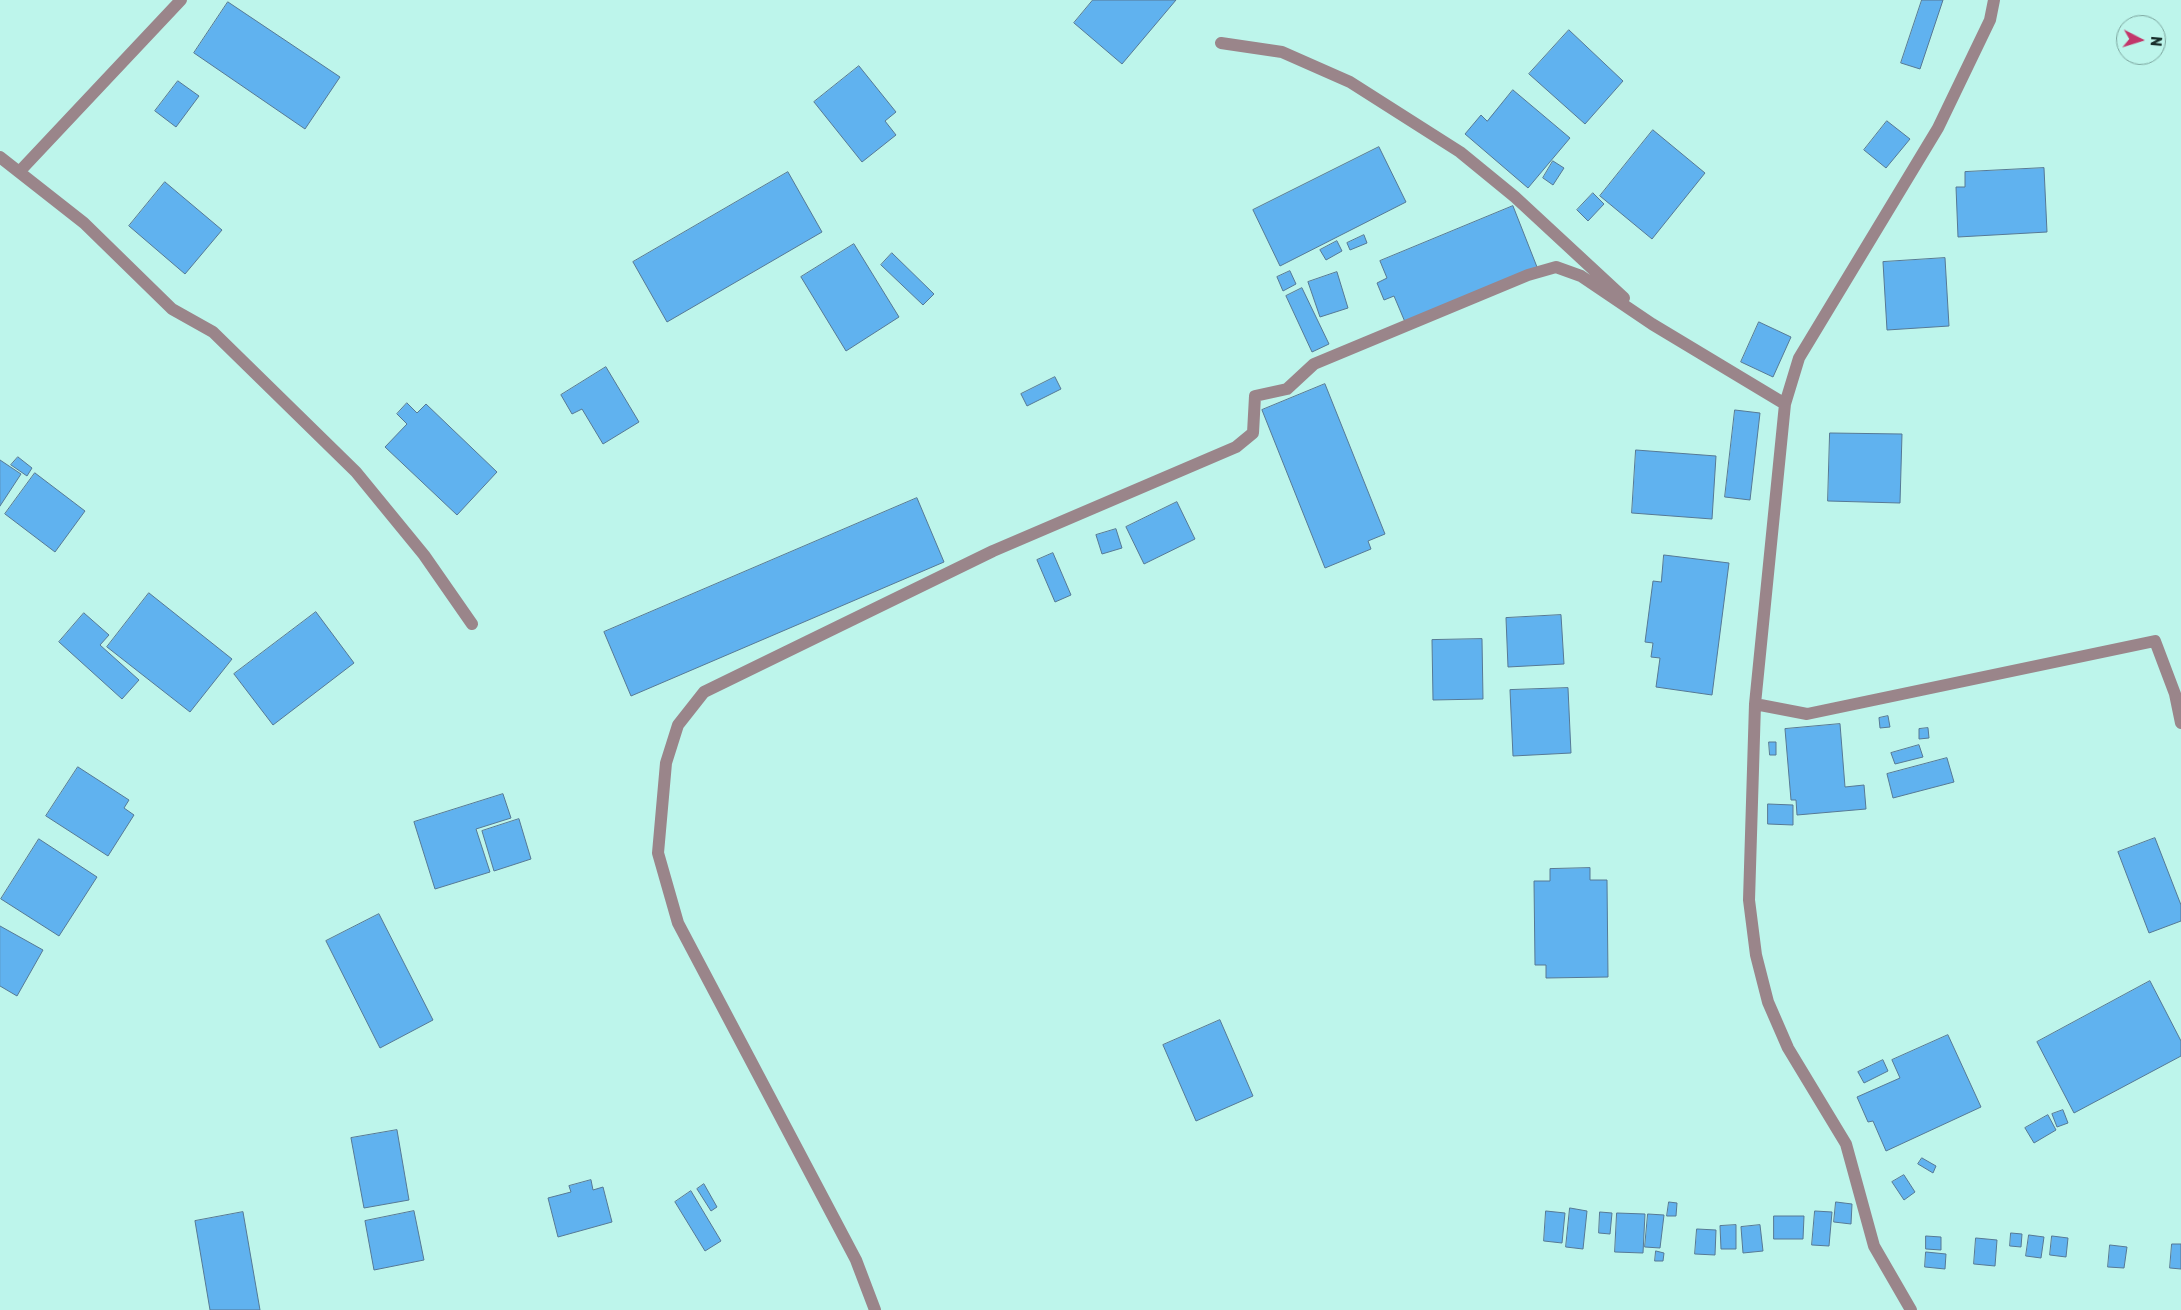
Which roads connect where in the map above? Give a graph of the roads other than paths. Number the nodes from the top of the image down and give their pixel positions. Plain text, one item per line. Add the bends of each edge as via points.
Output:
1 (181, 0) edge
2 (1994, 0) edge
3 (1221, 43) dead end
4 (0, 157) edge
5 (20, 171) junction
6 (1652, 324) junction
7 (1785, 404) junction
8 (472, 624) dead end
9 (1755, 704) junction
10 (2181, 723) edge
11 (875, 1310) edge
12 (1911, 1310) edge

1 - 5 street
2 - 7 street via 1990,20 1938,128 1799,358
3 - 6 street via 1282,52 1342,78 1460,152 1515,197
4 - 5 street
5 - 8 street via 84,222 172,309 212,332 356,472 424,555
6 - 7 street
6 - 11 street via 1581,276 1556,267 1528,275 1314,364 1287,389 1255,396 1253,433 1236,447 993,551 704,692 678,725 666,763 658,853 678,923 856,1260
7 - 9 street
9 - 10 street via 1807,714 2155,642 2175,694
9 - 12 street via 1749,900 1756,955 1766,993 1788,1048 1846,1144 1874,1246

